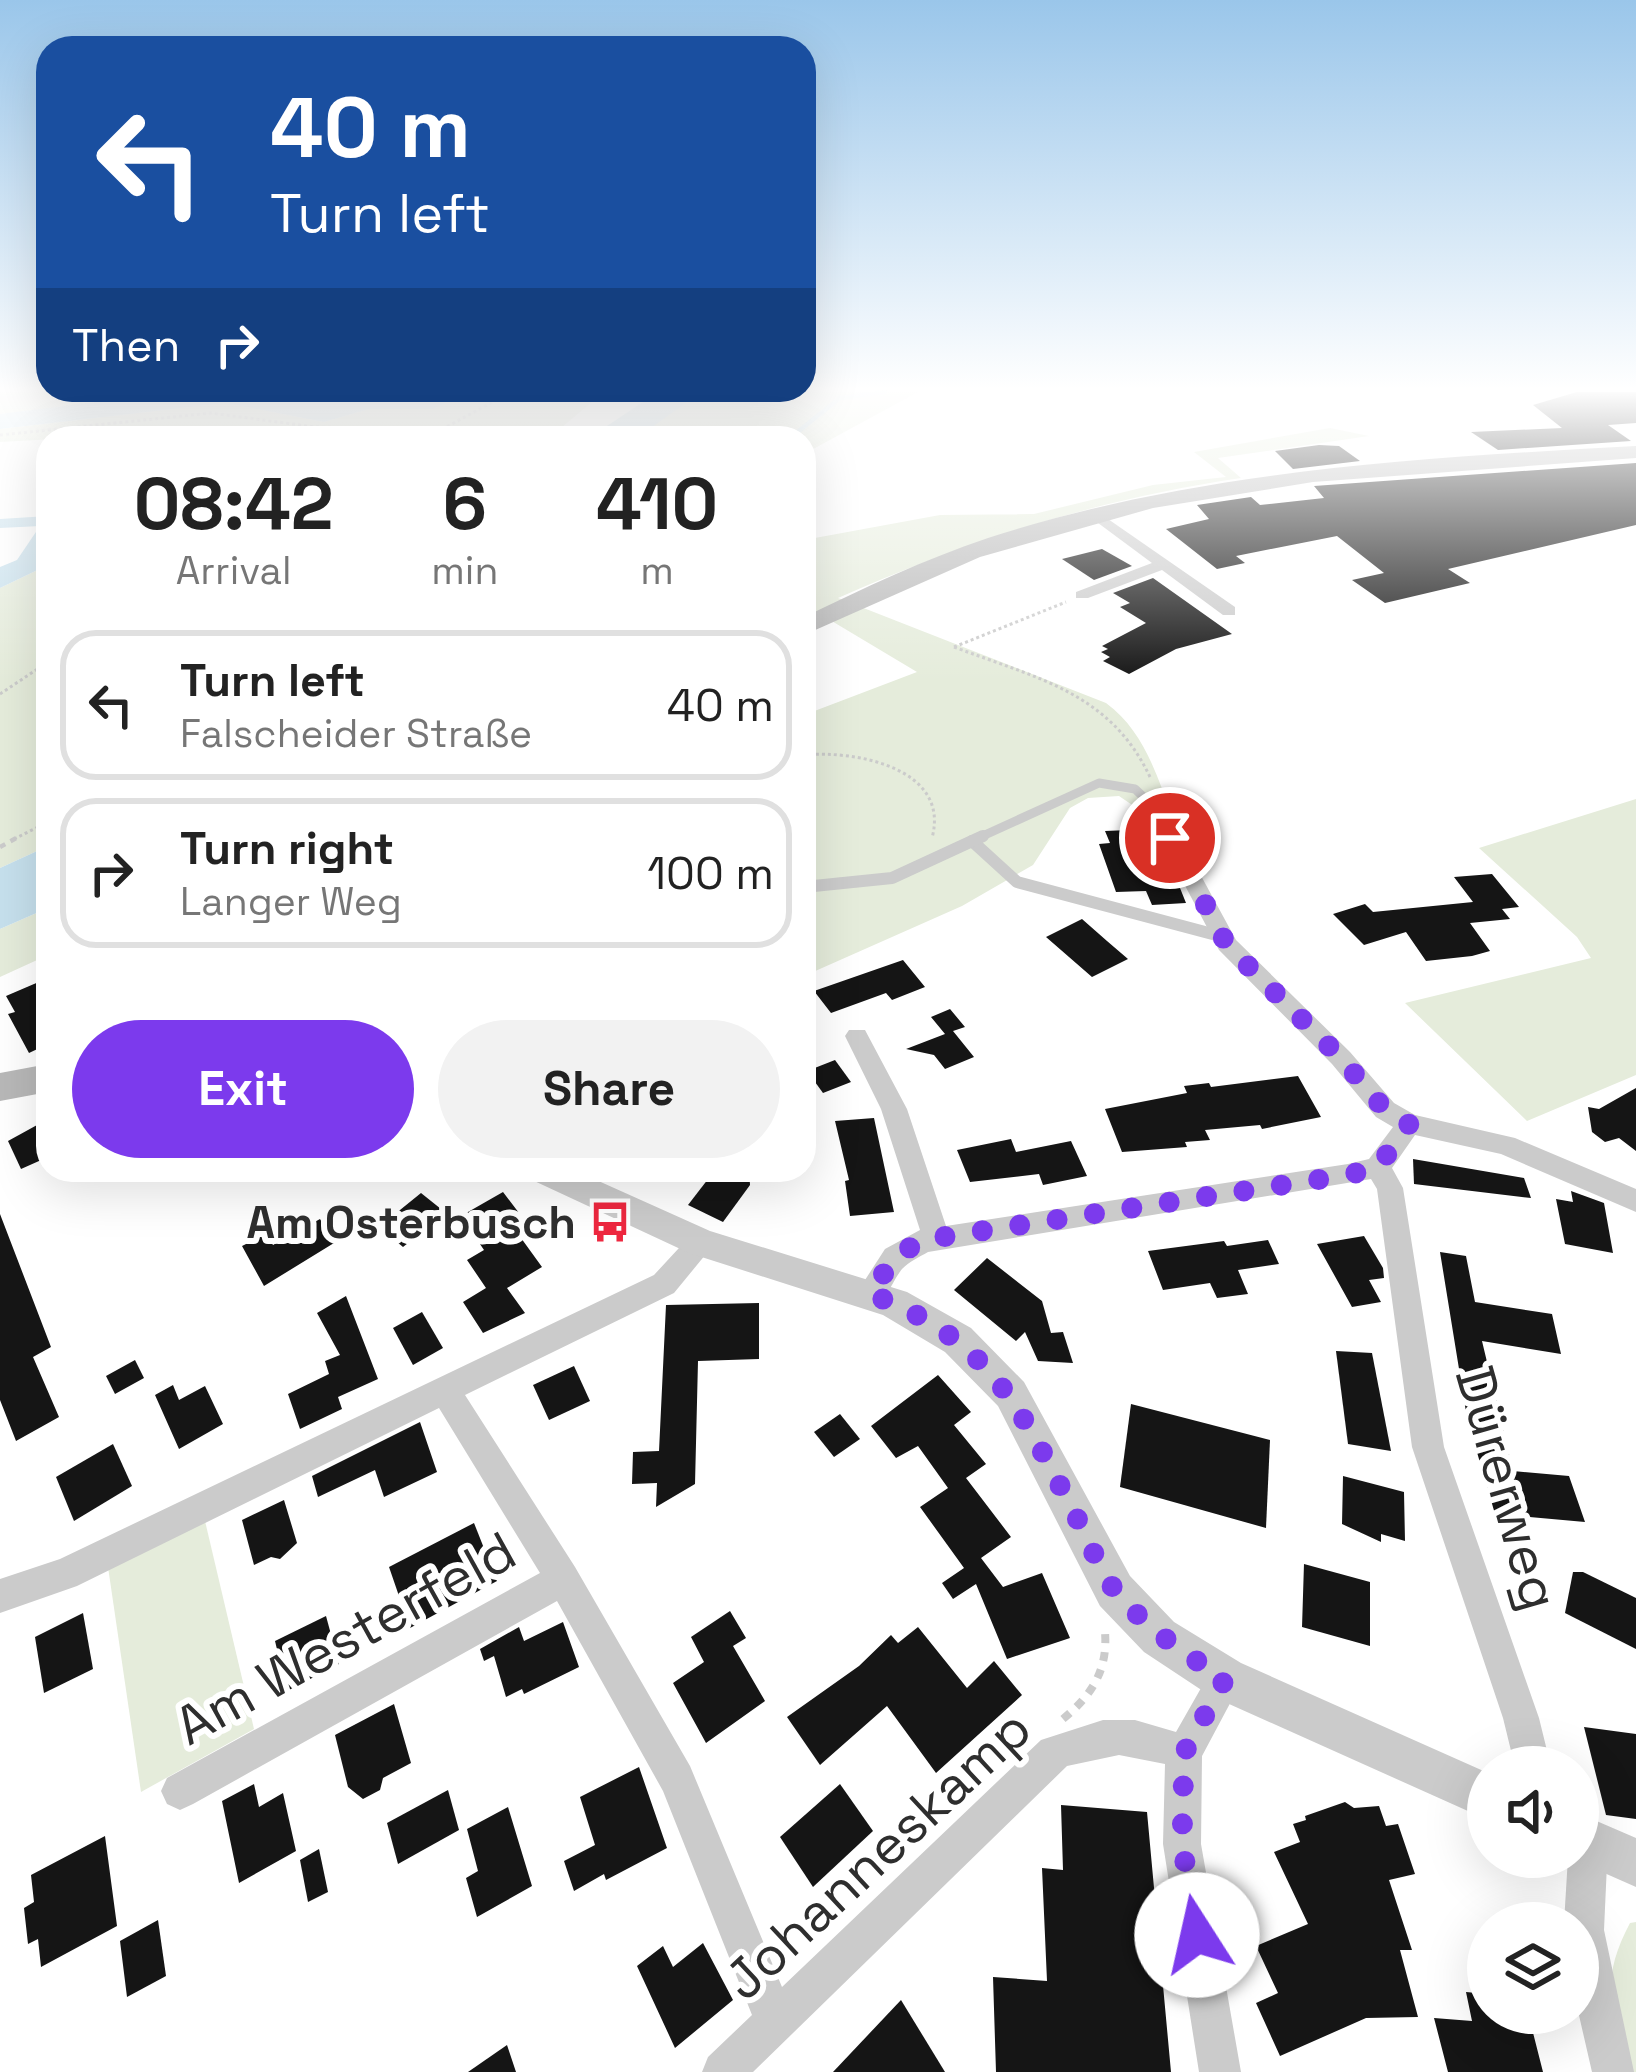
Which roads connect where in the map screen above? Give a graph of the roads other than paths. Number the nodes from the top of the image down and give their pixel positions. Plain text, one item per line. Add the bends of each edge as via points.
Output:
1 (1220, 489) edge
2 (1095, 514) junction
3 (1166, 563) junction
4 (1082, 595) road end
5 (1229, 611) dead end
6 (816, 622) edge
7 (1153, 806) joint
8 (972, 842) junction
9 (816, 887) edge
10 (1220, 936) junction
11 (857, 1036) dead end
12 (36, 1080) edge
13 (0, 1087) edge
14 (1409, 1124) junction
15 (1378, 1167) junction
16 (568, 1182) edge
17 (1636, 1201) edge
18 (937, 1239) junction
19 (701, 1243) junction
20 (870, 1294) junction
21 (445, 1390) junction
22 (563, 1579) junction
23 (0, 1596) edge
24 (1225, 1679) junction
25 (1528, 1746) edge
26 (1184, 1753) junction
27 (1467, 1788) edge
28 (180, 1791) dead end
29 (1599, 1846) edge
30 (1636, 1864) edge
31 (1581, 1878) edge
32 (776, 2020) junction
33 (723, 2072) edge
34 (1220, 2072) edge
35 (1613, 2072) edge

1 - 2 main road
2 - 3 street
2 - 6 main road via 993,544
3 - 4 street
3 - 5 street
7 - 8 lane via 1135,789 1099,783
7 - 10 street
8 - 9 lane via 858,885
8 - 10 lane via 1017,882
10 - 14 street via 1385,1110
11 - 18 street via 894,1109
12 - 13 main road
14 - 15 street
14 - 17 street via 1506,1145
15 - 18 street
15 - 25 street, Dürerweg via 1390,1188 1428,1447
16 - 19 street
18 - 20 street via 895,1257
19 - 20 street
19 - 21 street via 664,1284
20 - 24 street via 919,1315 984,1363 1011,1394 1115,1591 1159,1637
21 - 22 street, Am Westerfeld
21 - 23 street via 65,1574
22 - 28 street, Am Westerfeld
22 - 32 street, Am Westerfeld via 677,1779
24 - 26 street
24 - 27 street
26 - 32 street, Johanneskamp via 1115,1734 1054,1753
26 - 34 street via 1182,1844
29 - 30 street
31 - 35 street via 1585,1949
32 - 33 street, Johanneskamp

